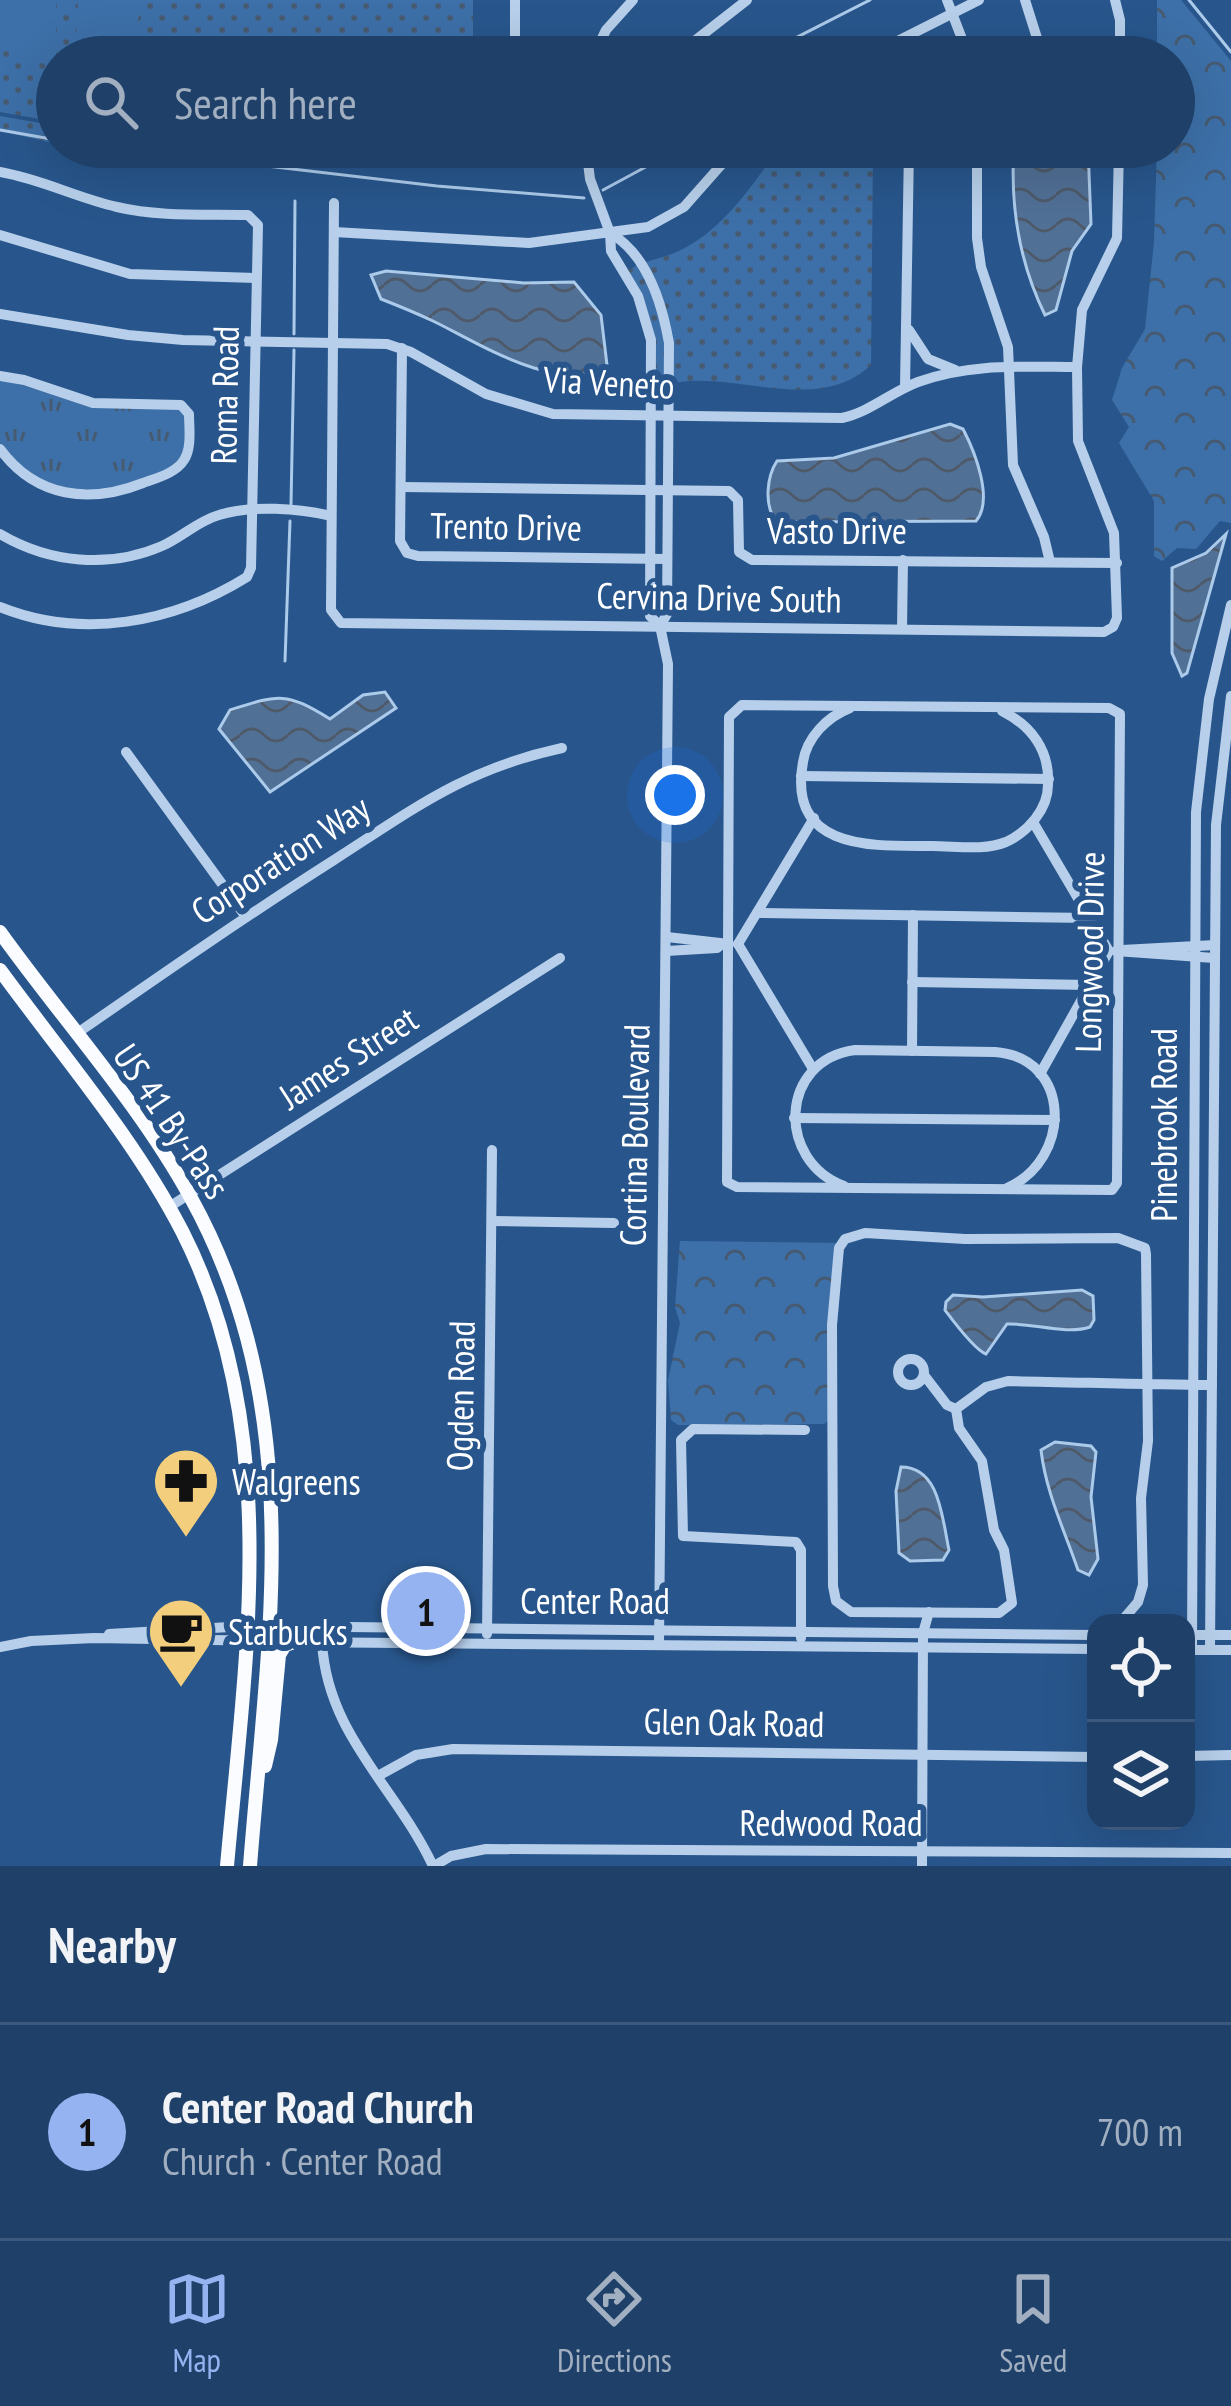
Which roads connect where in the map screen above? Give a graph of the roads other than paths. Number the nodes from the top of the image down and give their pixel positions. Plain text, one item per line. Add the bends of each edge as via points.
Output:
1 (515, 0) edge
2 (633, 0) edge
3 (747, 0) edge
4 (947, 0) edge
5 (979, 0) edge
6 (1024, 0) edge
7 (1114, 0) edge
8 (952, 13) junction
9 (515, 36) edge
10 (603, 36) edge
11 (701, 36) edge
12 (917, 36) edge
13 (961, 36) edge
14 (1036, 36) edge
15 (1120, 36) edge
16 (590, 168) edge
17 (720, 168) edge
18 (908, 168) edge
19 (977, 168) edge
20 (1119, 168) edge
21 (0, 172) edge
22 (334, 203) dead end
23 (334, 232) junction
24 (610, 233) junction
25 (0, 235) edge
26 (256, 278) junction
27 (0, 314) edge
28 (908, 322) junction
29 (333, 341) junction
30 (255, 342) junction
31 (402, 348) junction
32 (1008, 367) junction
33 (1077, 367) junction
34 (964, 370) junction
35 (0, 376) edge
36 (905, 387) junction
37 (653, 417) junction
38 (670, 417) junction
39 (0, 449) edge
40 (400, 487) junction
41 (651, 490) junction
42 (668, 490) junction
43 (252, 510) junction
44 (331, 516) junction
45 (0, 534) edge
46 (650, 558) junction
47 (667, 559) junction
48 (903, 560) junction
49 (1050, 562) junction
50 (1117, 563) junction
51 (0, 607) edge
52 (1230, 612) edge
53 (660, 626) junction
54 (902, 629) junction
55 (1231, 696) edge
56 (859, 705) junction
57 (991, 707) junction
58 (562, 748) dead end
59 (126, 752) dead end
60 (802, 776) junction
61 (1048, 779) junction
62 (814, 818) junction
63 (1033, 822) junction
64 (757, 913) junction
65 (913, 915) junction
66 (246, 917) junction
67 (1090, 918) junction
68 (667, 937) junction
69 (4, 939) edge
70 (729, 944) junction
71 (666, 951) junction
72 (1114, 951) junction
73 (1194, 952) junction
74 (1214, 952) junction
75 (560, 958) dead end
76 (0, 970) edge
77 (912, 982) junction
78 (1089, 985) junction
79 (41, 1025) junction
80 (76, 1034) junction
81 (912, 1051) junction
82 (813, 1069) junction
83 (1040, 1074) junction
84 (794, 1118) junction
85 (1055, 1120) junction
86 (492, 1150) dead end
87 (858, 1189) junction
88 (998, 1190) junction
89 (190, 1194) junction
90 (169, 1207) junction
91 (492, 1221) junction
92 (614, 1223) dead end
93 (230, 1369) junction
94 (924, 1375) dead end
95 (1148, 1384) junction
96 (1191, 1385) junction
97 (1212, 1385) junction
98 (262, 1408) junction
99 (956, 1408) junction
100 (805, 1430) dead end
101 (915, 1612) junction
102 (929, 1612) junction
103 (1127, 1614) edge
104 (1189, 1614) edge
105 (659, 1630) junction
106 (801, 1632) junction
107 (922, 1633) junction
108 (246, 1634) junction
109 (269, 1634) junction
110 (1087, 1635) edge
111 (1195, 1635) edge
112 (1210, 1635) junction
113 (1231, 1635) edge
114 (487, 1637) junction
115 (294, 1642) junction
116 (322, 1642) junction
117 (659, 1645) junction
118 (0, 1647) edge
119 (801, 1647) junction
120 (923, 1648) junction
121 (1087, 1649) edge
122 (1195, 1650) edge
123 (1210, 1650) junction
124 (1231, 1650) edge
125 (923, 1754) junction
126 (1231, 1755) edge
127 (1195, 1756) edge
128 (1087, 1757) edge
129 (378, 1776) junction
130 (225, 1822) junction
131 (1231, 1853) edge
132 (819, 1859) edge
133 (922, 1859) edge
134 (228, 1864) edge
135 (246, 1866) edge
136 (434, 1866) edge

1 - 9 street
2 - 10 street
3 - 11 street
4 - 8 street
5 - 8 street
6 - 14 street
7 - 15 street
8 - 12 street
8 - 13 street
16 - 24 street, Cortina Boulevard
17 - 24 street via 673,216
18 - 28 street
19 - 32 street via 978,253
20 - 33 street, Cervina Drive South via 1118,238 1082,310
21 - 26 street, Roma Road via 133,211 252,215
22 - 23 street, Cervina Drive South
23 - 24 street via 529,243
23 - 29 street, Cervina Drive South
24 - 37 street, Cortina Boulevard via 648,325
24 - 38 street, Cortina Boulevard via 645,270 661,307
25 - 26 street via 130,274
26 - 30 street, Roma Road
27 - 30 street, Via Veneto via 128,335
28 - 34 street via 928,359
28 - 36 street
29 - 30 street, Via Veneto
29 - 31 street, Via Veneto
29 - 44 street, Cervina Drive South
30 - 43 street, Roma Road
31 - 37 street, Via Veneto via 520,406
31 - 40 street, Trento Drive
32 - 33 street, Via Veneto
32 - 34 street, Via Veneto
32 - 49 street via 1013,465
33 - 50 street, Cervina Drive South via 1080,451 1110,520
34 - 36 street, Via Veneto
35 - 39 street via 93,403 181,404 189,413 180,465 105,495 46,488
36 - 38 street, Via Veneto via 842,418
37 - 38 street, Via Veneto
37 - 41 street, Cortina Boulevard
38 - 42 street, Cortina Boulevard
40 - 41 street, Vasto Drive
40 - 46 street, Trento Drive via 400,541 414,556
41 - 42 street, Vasto Drive
41 - 46 street, Cortina Boulevard
42 - 47 street, Cortina Boulevard
42 - 48 street, Vasto Drive via 733,493 737,546 747,559
43 - 44 street
43 - 45 street via 218,515 159,548 112,560 57,557
43 - 51 street, Roma Road via 248,577 172,611 80,625
44 - 53 street, Cervina Drive South via 331,610 340,623
46 - 47 street, Trento Drive
46 - 53 street, Cortina Boulevard via 650,616
47 - 53 street, Cortina Boulevard
48 - 49 street, Vasto Drive
48 - 54 street
49 - 50 street, Vasto Drive
50 - 54 street, Cervina Drive South via 1117,618 1104,632
52 - 73 street, Pinebrook Road via 1199,769
53 - 54 street, Cervina Drive South
53 - 68 street, Cortina Boulevard via 668,664
55 - 74 street, Pinebrook Road via 1217,809
56 - 57 street, Longwood Drive
56 - 60 street via 818,730
56 - 70 street, Longwood Drive via 742,705 731,712
57 - 61 street via 1029,729
57 - 72 street, Longwood Drive via 1120,714
58 - 66 street, Corporation Way via 448,787
59 - 66 street
60 - 61 street
60 - 62 street
61 - 63 street
62 - 63 street via 836,838 866,846 989,846
62 - 64 street
63 - 67 street
64 - 65 street
64 - 70 street
65 - 67 street
65 - 77 street
66 - 80 street, Corporation Way
67 - 72 street
68 - 70 street
68 - 71 street, Cortina Boulevard
69 - 80 main road, US 41 By-Pass
70 - 71 street
70 - 82 street
70 - 87 street, Longwood Drive via 727,1182
71 - 105 street, Cortina Boulevard
72 - 73 street
72 - 78 street
72 - 88 street, Longwood Drive via 1116,1186
73 - 74 street
73 - 96 street, Pinebrook Road
74 - 97 street, Pinebrook Road
75 - 89 street, James Street
76 - 79 main road, US 41 By-Pass
77 - 78 street
77 - 81 street
78 - 83 street
79 - 80 main road
79 - 90 main road, US 41 By-Pass
80 - 89 main road, US 41 By-Pass
81 - 82 street via 848,1051
81 - 83 street via 1005,1052
82 - 84 street
83 - 85 street
84 - 85 street
84 - 87 street via 809,1162
85 - 88 street via 1043,1159
86 - 91 street, Ogden Road
87 - 88 street, Longwood Drive
89 - 90 street, James Street
89 - 98 main road, US 41 By-Pass via 235,1295
90 - 93 main road, US 41 By-Pass via 207,1290
91 - 92 street
91 - 114 street, Ogden Road
93 - 98 main road via 252,1408
93 - 108 main road, US 41 By-Pass via 249,1488
94 - 99 street
95 - 96 street
95 - 99 street via 1008,1381
95 - 101 street via 1142,1245 1118,1238 845,1239 832,1325 836,1601 851,1612
95 - 103 street via 1144,1586
96 - 97 street
96 - 104 street, Pinebrook Road
97 - 112 street, Pinebrook Road
98 - 109 main road, US 41 By-Pass via 274,1510
99 - 102 street via 982,1462 1012,1603 1006,1611
100 - 106 street via 693,1429 681,1440 683,1536 796,1542
101 - 102 street
101 - 107 street
102 - 107 street
105 - 106 street, Center Road
105 - 114 street, Center Road
105 - 117 street, Cortina Boulevard
106 - 107 street, Center Road
106 - 119 street
107 - 110 street, Center Road
107 - 120 street
108 - 109 street, Center Road
108 - 118 street, Center Road via 121,1631
108 - 130 main road, US 41 By-Pass
109 - 114 street, Center Road
109 - 115 street, Center Road
109 - 135 main road, US 41 By-Pass
111 - 112 street
112 - 113 street
112 - 123 street, Pinebrook Road
114 - 116 street, Center Road
114 - 117 street, Center Road
115 - 116 street, Center Road
115 - 135 main road via 279,1655 272,1740
116 - 129 street via 331,1700
117 - 119 street, Center Road
119 - 120 street, Center Road
120 - 121 street, Center Road
120 - 125 street
122 - 123 street
123 - 124 street
125 - 128 street, Glen Oak Road
125 - 129 street, Glen Oak Road via 452,1749
125 - 133 street
126 - 127 street
129 - 136 street
130 - 134 main road, US 41 By-Pass
130 - 135 main road via 243,1844
131 - 133 street, Redwood Road
132 - 133 street, Redwood Road
132 - 136 street, Redwood Road via 486,1849

